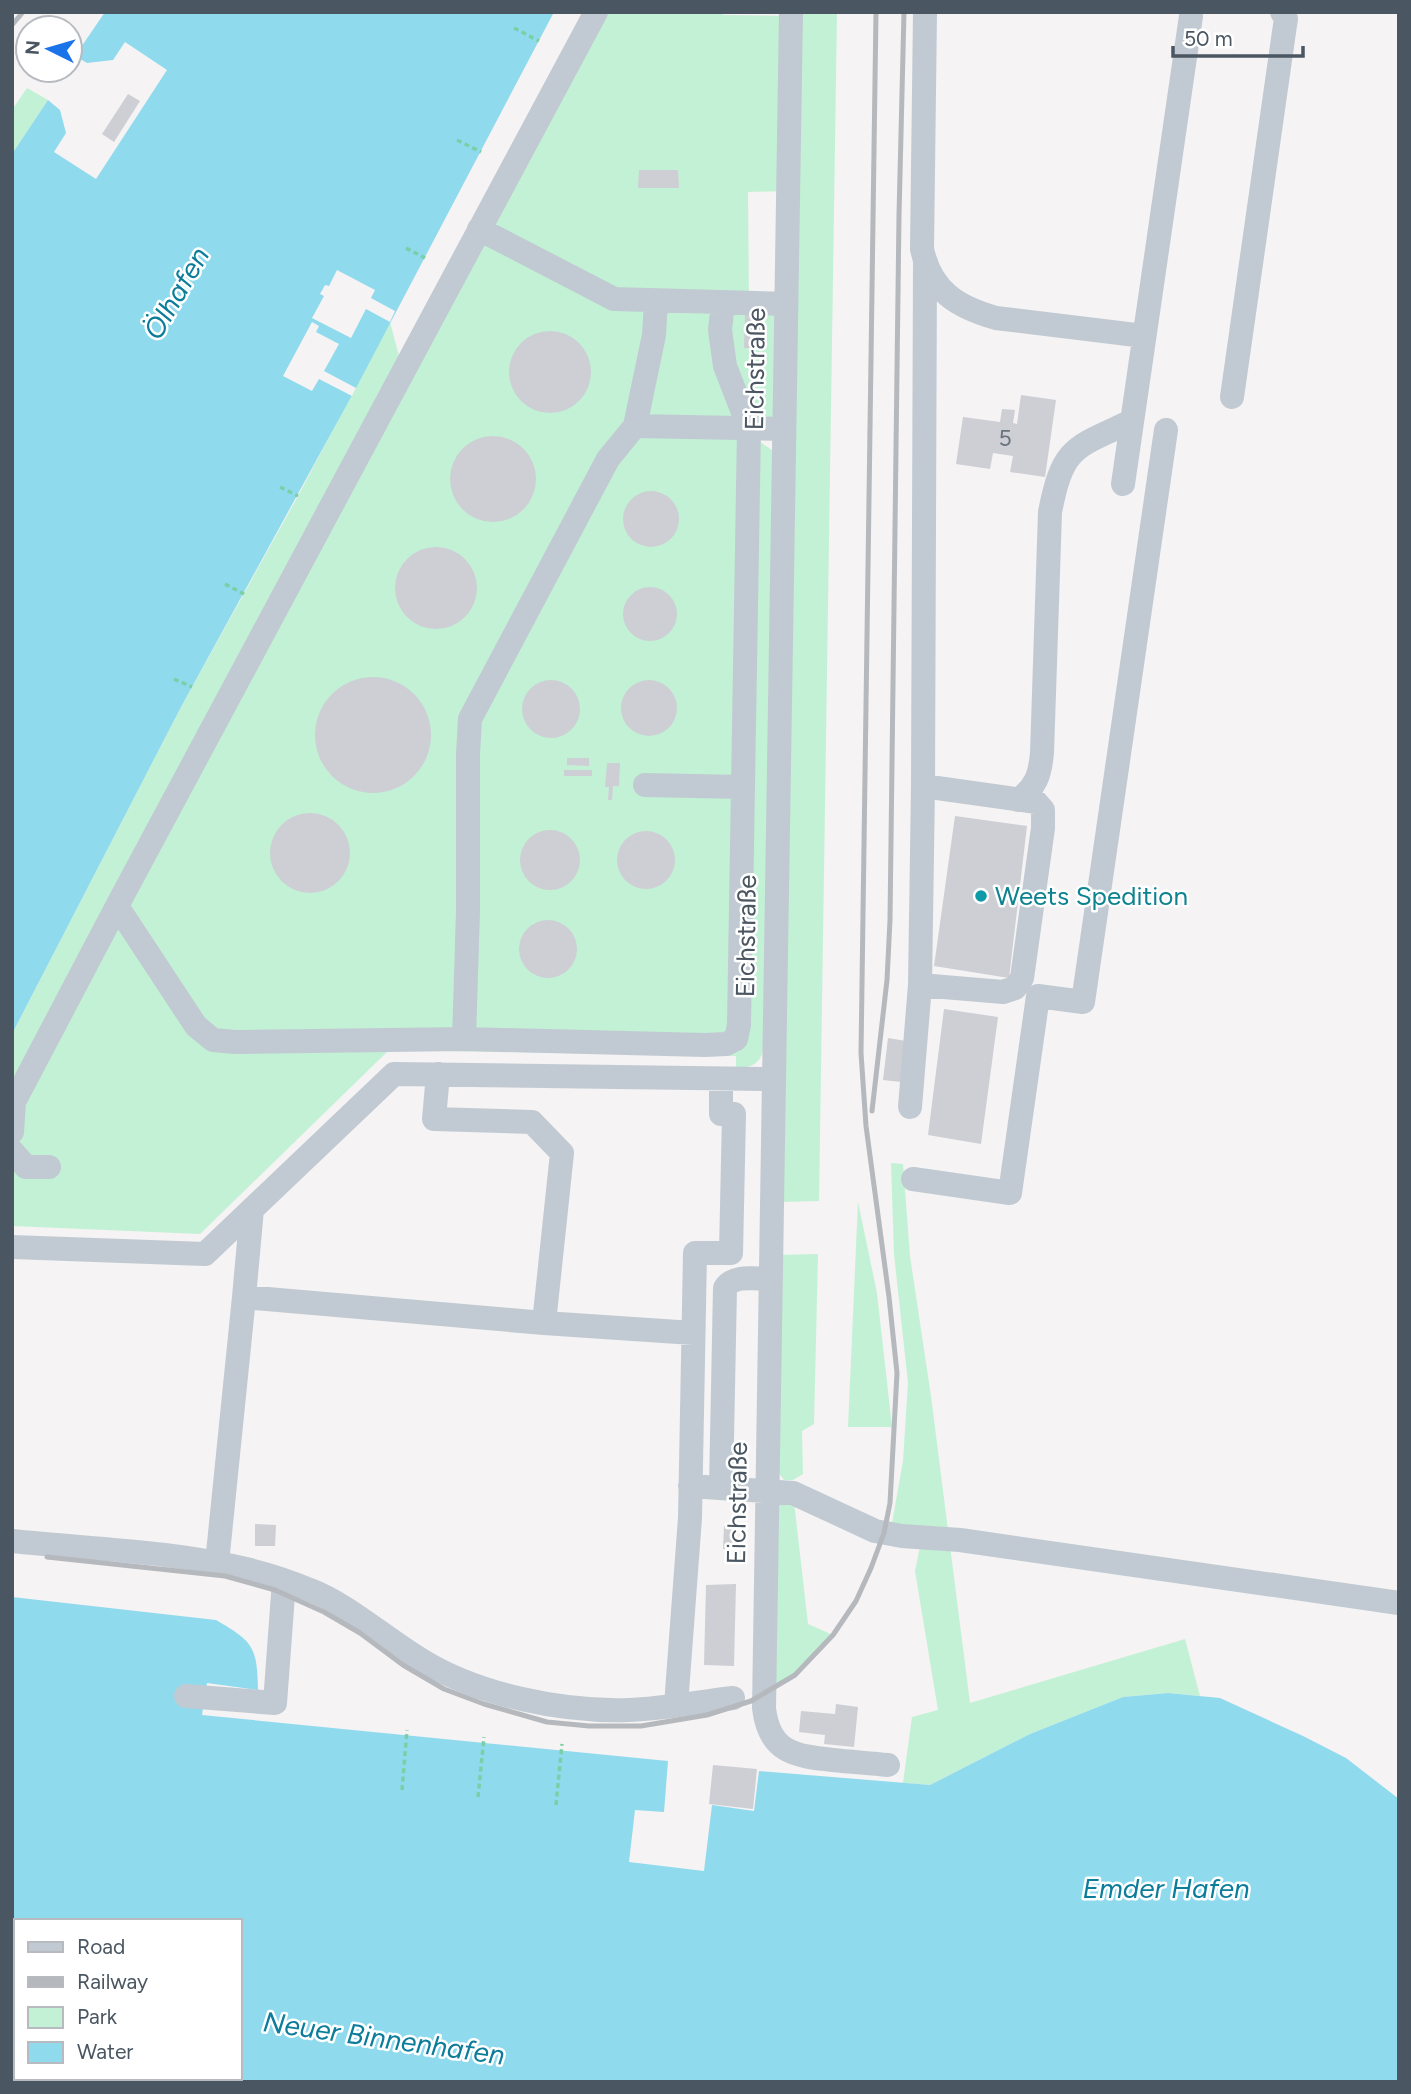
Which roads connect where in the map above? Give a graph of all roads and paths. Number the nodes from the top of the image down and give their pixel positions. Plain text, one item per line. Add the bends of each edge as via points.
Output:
1 (596, 12) edge
2 (791, 12) edge
3 (925, 12) edge
4 (1282, 12) edge
5 (1191, 16) dead end
6 (514, 28) dead end
7 (539, 41) dead end
8 (457, 139) dead end
9 (481, 152) dead end
10 (480, 229) junction
11 (406, 248) dead end
12 (425, 258) dead end
13 (925, 263) junction
14 (656, 301) junction
15 (723, 303) junction
16 (786, 304) junction
17 (1144, 336) junction
18 (1232, 397) dead end
19 (1132, 421) junction
20 (635, 426) junction
21 (749, 428) junction
22 (784, 429) junction
23 (1166, 430) dead end
24 (1123, 484) dead end
25 (280, 487) dead end
26 (298, 496) dead end
27 (225, 584) dead end
28 (244, 594) dead end
29 (174, 679) dead end
30 (192, 688) dead end
31 (645, 785) dead end
32 (923, 786) junction
33 (743, 787) junction
34 (1018, 800) junction
35 (117, 906) junction
36 (920, 985) junction
37 (464, 1039) junction
38 (438, 1074) junction
39 (722, 1079) junction
40 (773, 1079) junction
41 (910, 1107) dead end
42 (12, 1132) edge
43 (12, 1151) edge
44 (49, 1167) dead end
45 (913, 1180) dead end
46 (253, 1209) junction
47 (12, 1247) edge
48 (770, 1279) junction
49 (244, 1297) junction
50 (544, 1323) junction
51 (694, 1333) junction
52 (690, 1486) junction
53 (721, 1488) junction
54 (767, 1491) junction
55 (12, 1541) edge
56 (217, 1563) junction
57 (284, 1581) junction
58 (1399, 1604) edge
59 (186, 1696) dead end
60 (733, 1698) dead end
61 (676, 1705) junction
62 (407, 1730) dead end
63 (484, 1737) dead end
64 (562, 1744) dead end
65 (888, 1765) dead end
66 (402, 1790) dead end
67 (478, 1797) dead end
68 (556, 1805) dead end

1 - 10 street
2 - 16 street, Eichstraße
3 - 13 street
4 - 18 street via 1286,25
5 - 17 street
6 - 7 path
8 - 9 path
10 - 14 street via 614,299
10 - 35 street
11 - 12 path
13 - 17 street via 948,296 980,314
13 - 32 street
14 - 15 street
14 - 20 street via 654,335
15 - 16 street
15 - 21 street via 720,330 725,366
16 - 22 street, Eichstraße
17 - 19 street
19 - 24 street
19 - 34 street via 1079,445 1065,461 1055,484 1050,512 1040,775 1031,791
20 - 21 street
20 - 37 street via 608,459 470,719
21 - 22 street
21 - 33 street
22 - 40 street, Eichstraße
23 - 45 street via 1083,1002 1038,996 1010,1193
25 - 26 path
27 - 28 path
29 - 30 path
31 - 33 street
32 - 34 street
32 - 36 street
33 - 37 street via 736,1039 705,1045
34 - 36 street via 1036,802 1043,810 1022,978 1016,988 1003,992
35 - 37 street via 196,1027 213,1040
35 - 42 street via 15,1102
36 - 41 street
38 - 39 street
38 - 46 street via 394,1074
38 - 50 street via 434,1119 532,1122 562,1153
39 - 40 street
39 - 51 street via 721,1114 734,1114 731,1253 695,1253
40 - 48 street, Eichstraße
43 - 44 street via 26,1167
46 - 47 street via 205,1254
46 - 49 street
48 - 53 street via 736,1279 725,1288
48 - 54 street, Eichstraße
49 - 50 street
49 - 56 street
50 - 51 street
51 - 52 street
52 - 53 street
52 - 61 street
53 - 54 street
54 - 58 street via 793,1493 891,1535 960,1540
54 - 65 street, Eichstraße via 764,1708 768,1731 793,1754
55 - 56 street
56 - 57 street
57 - 59 street via 275,1703
57 - 61 street via 314,1591 425,1662 465,1681 584,1710
60 - 61 street
62 - 66 path
63 - 67 path
64 - 68 path

